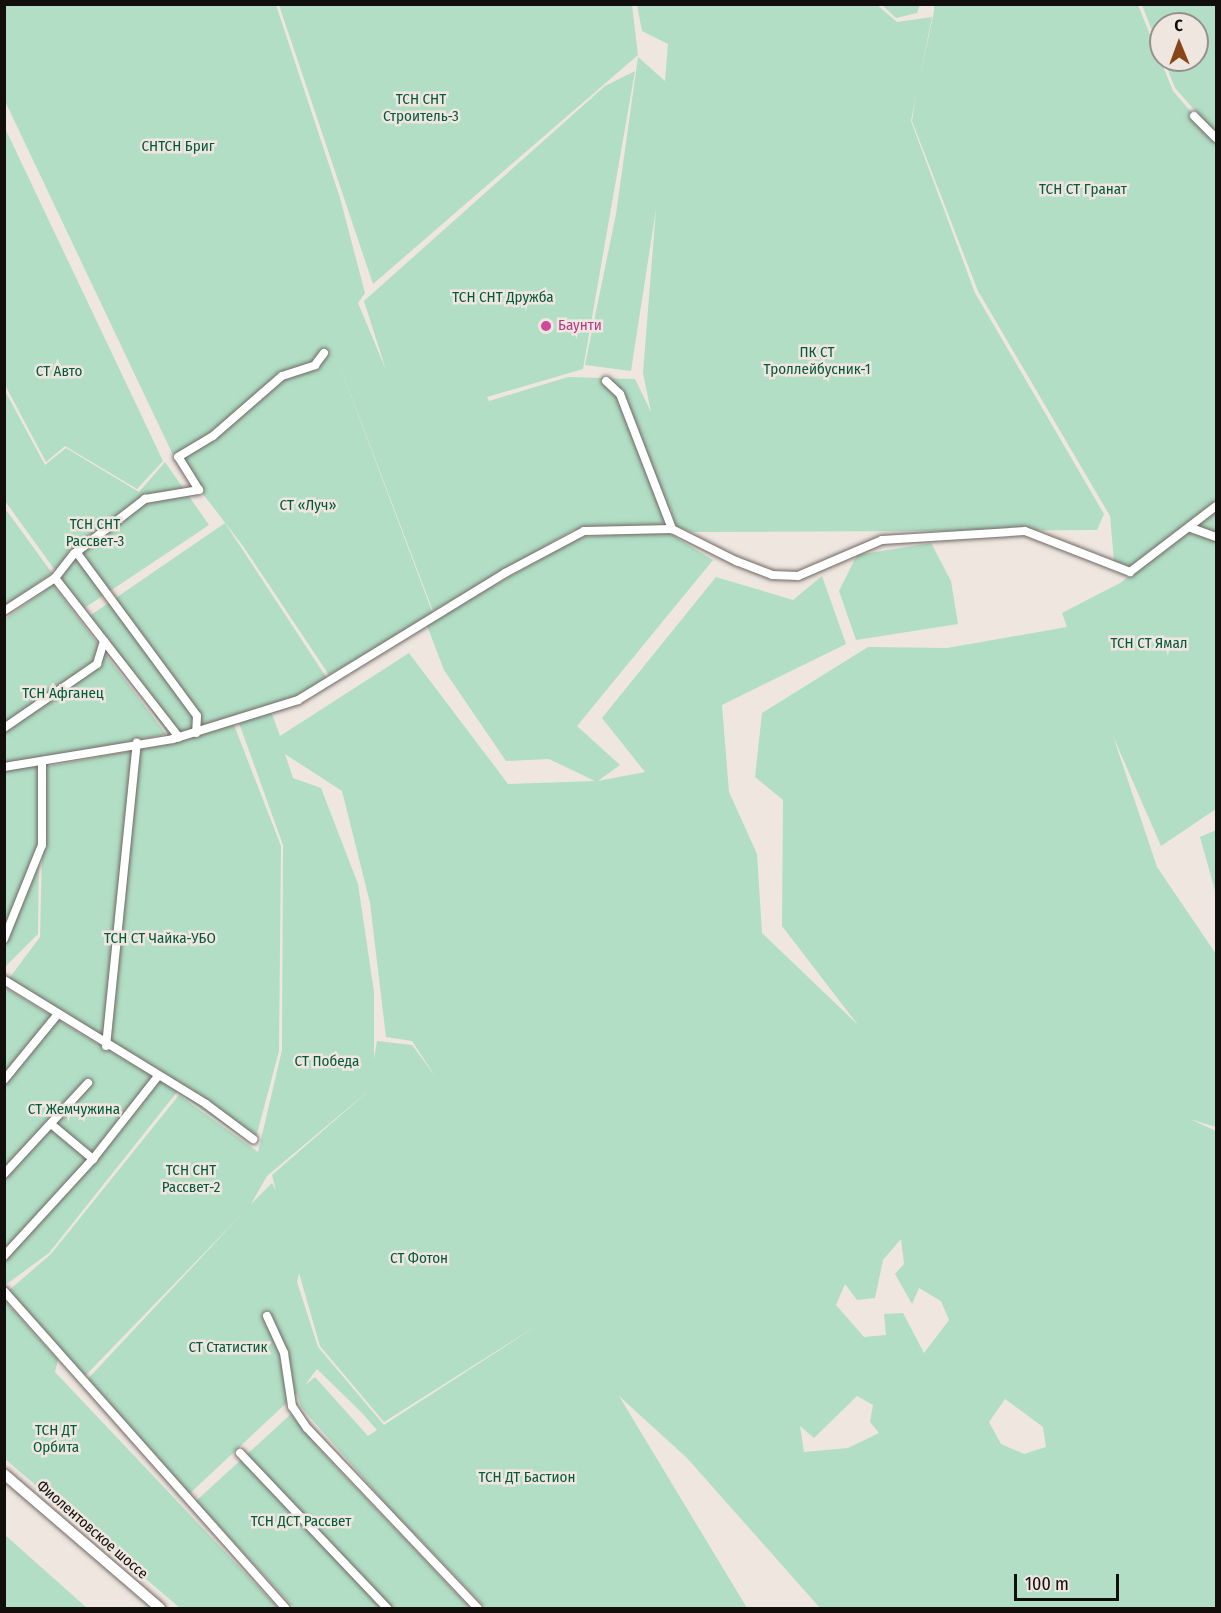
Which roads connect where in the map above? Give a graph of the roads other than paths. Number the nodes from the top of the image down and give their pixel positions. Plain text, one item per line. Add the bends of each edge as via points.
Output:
1 (1194, 116) dead end
2 (1216, 138) edge
3 (324, 353) dead end
4 (606, 381) dead end
5 (1216, 506) edge
6 (1191, 528) junction
7 (672, 529) junction
8 (1216, 537) edge
9 (77, 553) junction
10 (55, 578) junction
11 (4, 611) edge
12 (104, 640) junction
13 (4, 728) edge
14 (196, 733) junction
15 (179, 737) junction
16 (137, 743) junction
17 (42, 763) junction
18 (4, 767) edge
19 (4, 939) edge
20 (4, 980) edge
21 (57, 1015) junction
22 (106, 1046) junction
23 (158, 1076) junction
24 (4, 1080) edge
25 (88, 1083) dead end
26 (51, 1124) junction
27 (253, 1139) dead end
28 (93, 1159) junction
29 (4, 1174) edge
30 (4, 1256) edge
31 (4, 1291) edge
32 (267, 1316) dead end
33 (240, 1453) dead end
34 (4, 1474) edge
35 (160, 1608) edge
36 (285, 1608) edge
37 (387, 1608) edge
38 (478, 1608) edge

1 - 2 street
3 - 9 street via 315,365 282,376 213,436 178,457 199,490 145,499
4 - 7 street via 620,394
5 - 6 street
6 - 7 street via 1130,572 1025,531 882,540 798,576 763,571
6 - 8 street
7 - 14 street via 584,531 298,700
9 - 10 street
9 - 14 street via 197,716
10 - 11 street
10 - 12 street
12 - 13 street via 96,664
12 - 15 street
14 - 15 street
15 - 16 street
16 - 17 street
16 - 22 street
17 - 18 street
17 - 19 street via 42,845
20 - 21 street
21 - 22 street
21 - 24 street
22 - 23 street
23 - 27 street
23 - 28 street
25 - 26 street
26 - 28 street
26 - 29 street
28 - 30 street
31 - 36 street
32 - 38 street via 284,1353 292,1406 307,1428
33 - 37 street
34 - 35 main road, Фиолентовское шоссе

